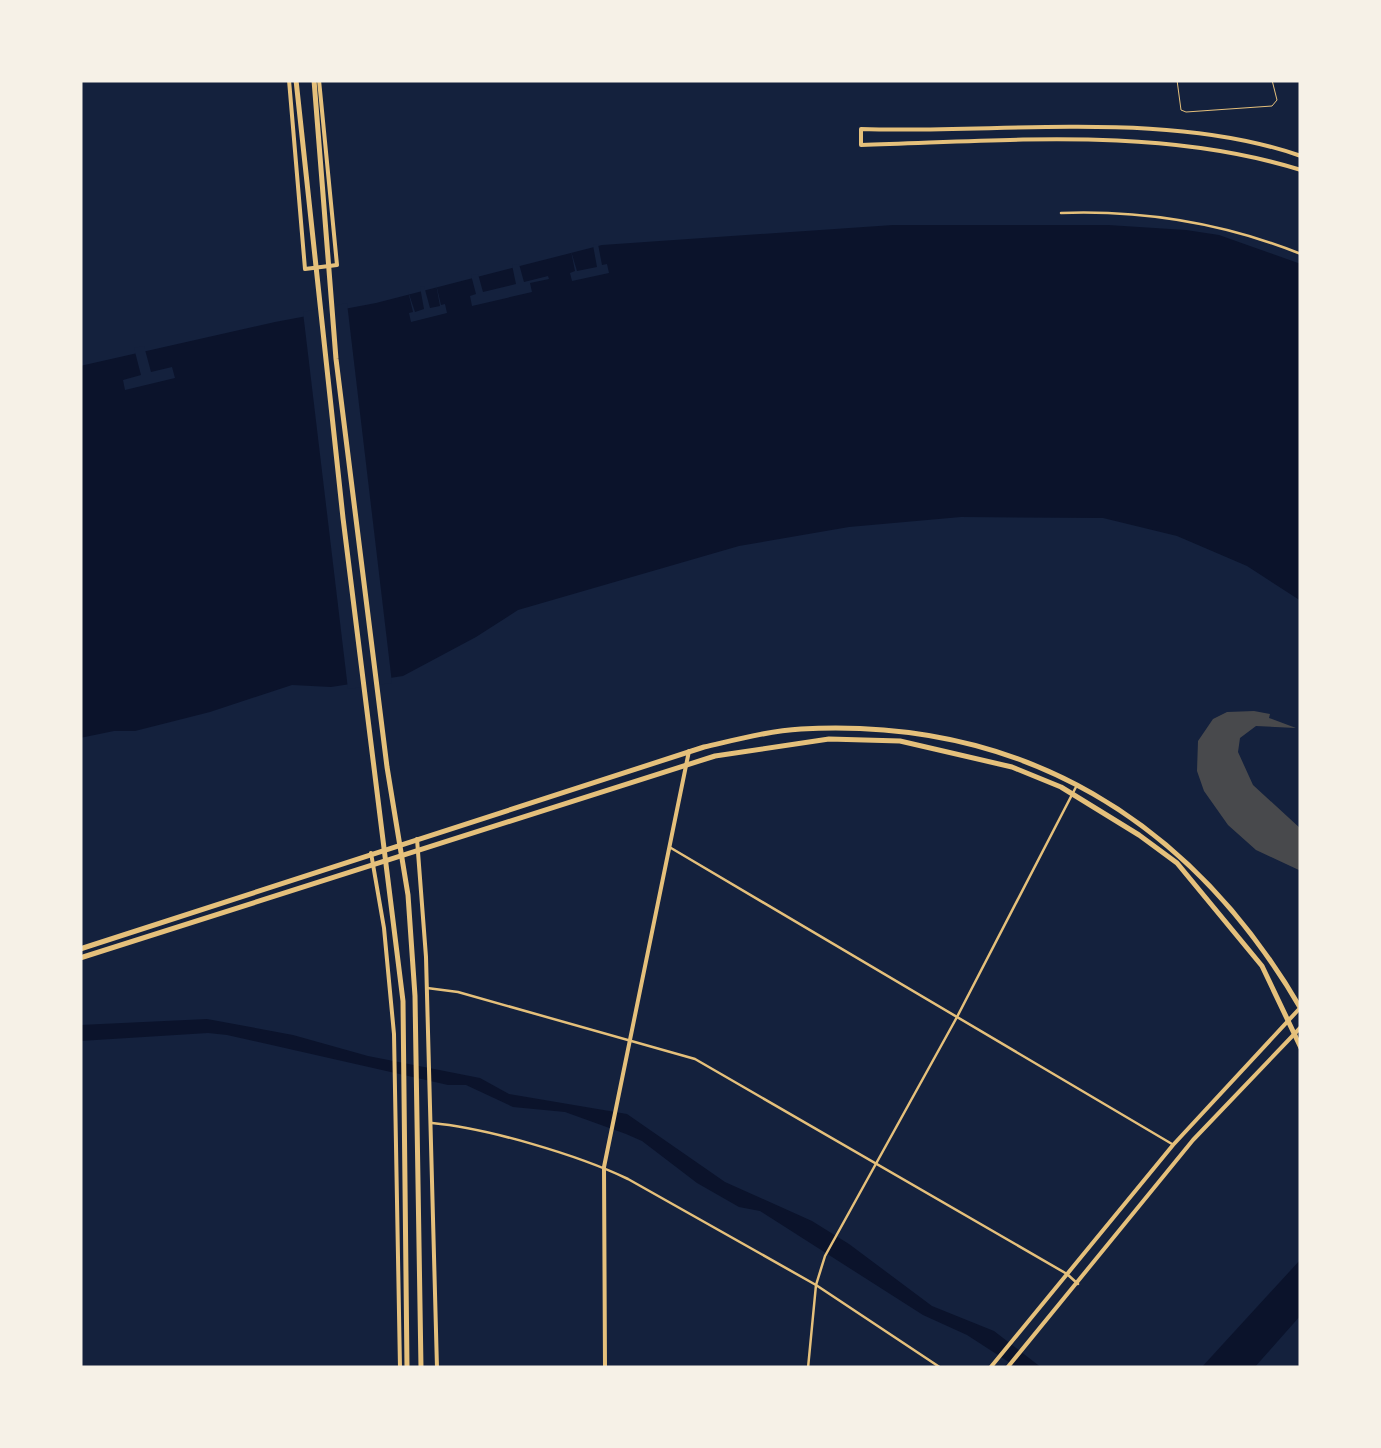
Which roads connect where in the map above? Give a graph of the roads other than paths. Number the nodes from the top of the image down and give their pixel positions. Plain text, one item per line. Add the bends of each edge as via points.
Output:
1 (292, 80) edge
2 (316, 80) edge
3 (1177, 80) edge
4 (1272, 80) edge
5 (1301, 156) edge
6 (1301, 170) edge
7 (1061, 213) dead end
8 (1301, 254) edge
9 (689, 751) junction
10 (686, 765) junction
11 (1078, 784) junction
12 (1072, 794) junction
13 (417, 839) junction
14 (669, 847) junction
15 (418, 852) junction
16 (371, 853) junction
17 (374, 865) junction
18 (80, 949) edge
19 (80, 958) edge
20 (427, 988) junction
21 (1300, 1008) edge
22 (958, 1017) junction
23 (1288, 1021) junction
24 (1301, 1027) edge
25 (1295, 1034) junction
26 (628, 1039) junction
27 (1301, 1048) edge
28 (431, 1123) junction
29 (1174, 1145) junction
30 (878, 1164) junction
31 (604, 1167) junction
32 (1067, 1274) junction
33 (1078, 1284) junction
34 (816, 1285) junction
35 (1008, 1366) edge
36 (404, 1368) edge
37 (420, 1368) edge
38 (437, 1368) edge
39 (605, 1368) edge
40 (808, 1368) edge
41 (941, 1368) edge
42 (990, 1368) edge

1 - 2 street via 305,269 337,265
1 - 36 main road via 402,1001
2 - 37 main road via 336,359 408,894
3 - 4 lane via 1186,112 1272,106
5 - 6 street via 1253,142 1121,126 861,128 861,145 1150,142
7 - 8 street via 1150,215 1237,230
9 - 10 street
9 - 11 main road via 798,729 882,728 998,752
9 - 13 main road
10 - 12 main road via 829,739 900,741 1012,766
10 - 14 street
10 - 15 main road
11 - 12 street
11 - 21 main road via 1173,848 1209,883
12 - 22 street
12 - 23 main road via 1177,862 1262,966
13 - 15 street
13 - 16 main road
14 - 22 street
14 - 26 street
15 - 17 main road
15 - 20 street
16 - 17 street
16 - 18 main road
17 - 19 main road
17 - 36 street via 394,1034
20 - 26 street
20 - 28 street
21 - 23 street
22 - 29 street
22 - 30 street
23 - 25 main road
23 - 29 street
24 - 25 street
25 - 27 main road
25 - 33 street via 1194,1140
26 - 30 street via 695,1059
26 - 31 street
28 - 31 street
28 - 38 street
29 - 32 street
30 - 32 street
30 - 34 street via 837,1230
31 - 34 street
31 - 39 street
32 - 33 street
32 - 42 street
33 - 35 street
34 - 40 street
34 - 41 street

